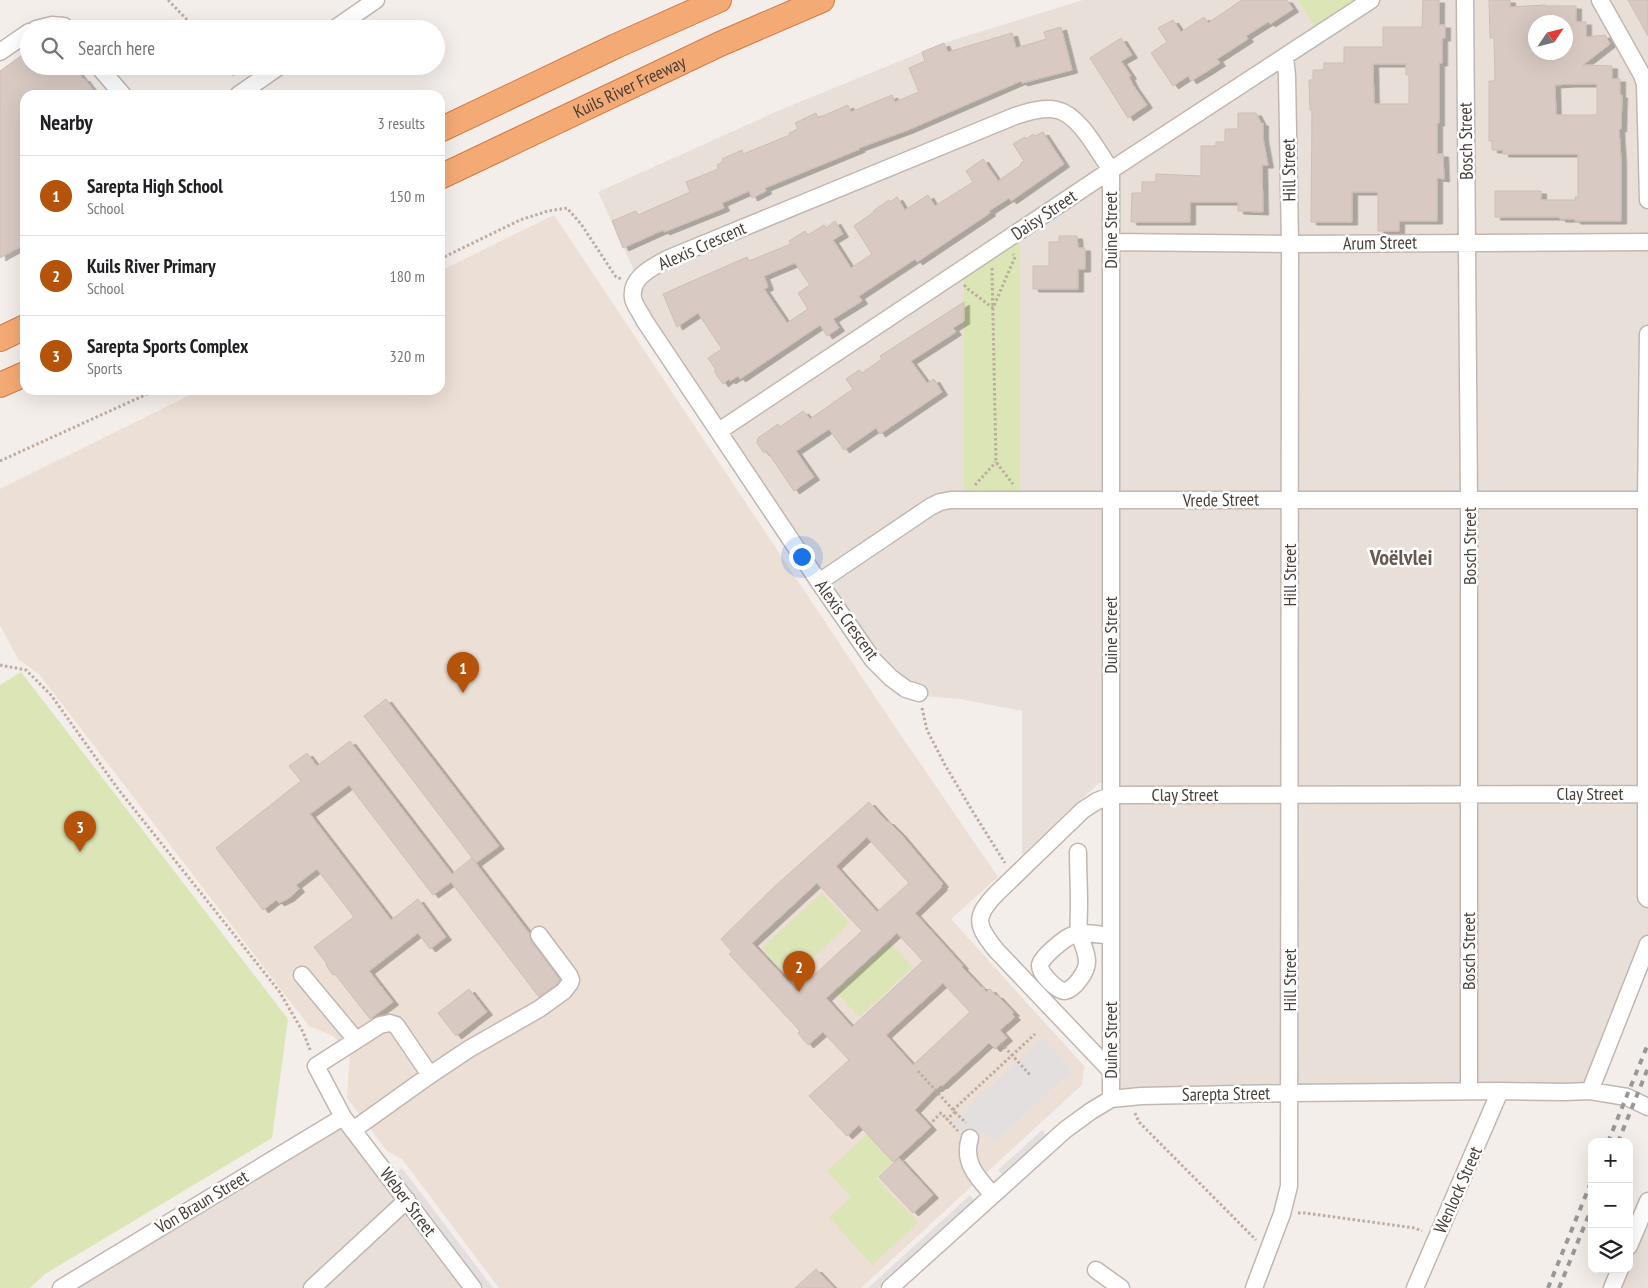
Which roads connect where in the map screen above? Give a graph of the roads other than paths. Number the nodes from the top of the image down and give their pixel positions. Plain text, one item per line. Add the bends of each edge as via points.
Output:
1 (376, 0) edge
2 (718, 0) edge
3 (822, 0) edge
4 (1371, 0) edge
5 (1464, 0) edge
6 (1600, 0) edge
7 (347, 20) edge
8 (20, 38) edge
9 (0, 52) edge
10 (1285, 56) junction
11 (106, 75) edge
12 (267, 75) edge
13 (119, 90) edge
14 (245, 90) edge
15 (1647, 94) edge
16 (445, 128) edge
17 (1111, 170) junction
18 (445, 175) edge
19 (1648, 200) edge
20 (1112, 242) junction
21 (1468, 242) junction
22 (1648, 242) edge
23 (1290, 244) junction
24 (20, 329) edge
25 (1648, 334) edge
26 (0, 339) edge
27 (20, 376) edge
28 (0, 385) edge
29 (719, 432) junction
30 (1290, 499) junction
31 (1470, 499) junction
32 (1647, 500) edge
33 (1110, 502) junction
34 (819, 582) junction
35 (919, 693) road end
36 (1470, 794) junction
37 (1646, 794) junction
38 (1112, 795) junction
39 (1290, 795) junction
40 (1078, 852) dead end
41 (1648, 899) edge
42 (539, 935) dead end
43 (1112, 936) junction
44 (1648, 944) edge
45 (302, 975) dead end
46 (356, 1040) junction
47 (1111, 1071) junction
48 (430, 1075) junction
49 (1469, 1091) junction
50 (1500, 1091) junction
51 (1590, 1091) junction
52 (1290, 1093) junction
53 (1111, 1099) junction
54 (1648, 1107) edge
55 (348, 1124) junction
56 (965, 1136) road end
57 (993, 1195) junction
58 (407, 1200) junction
59 (1648, 1200) edge
60 (1633, 1236) edge
61 (1096, 1270) dead end
62 (1618, 1273) edge
63 (61, 1288) edge
64 (312, 1288) edge
65 (474, 1288) edge
66 (890, 1288) edge
67 (1121, 1288) edge
68 (1254, 1288) edge
69 (1414, 1288) edge
70 (1612, 1288) edge

1 - 7 street
2 - 16 highway
3 - 18 highway, Kuils River Freeway via 720,44
4 - 10 street, Daisy Street
5 - 21 street, Bosch Street
6 - 15 street via 1642,75
8 - 9 street
10 - 17 street, Daisy Street
10 - 23 street, Hill Street
11 - 13 street
12 - 14 street
15 - 19 street
17 - 20 street, Duine Street
17 - 29 street, Daisy Street
17 - 29 street, Alexis Crescent via 1074,118 1056,109 1036,110 962,136 667,259 645,272 634,284 633,299
20 - 23 street, Arum Street
20 - 33 street, Duine Street
21 - 22 street, Arum Street
21 - 23 street, Arum Street
21 - 31 street, Bosch Street
23 - 30 street, Hill Street
24 - 26 highway
25 - 32 street
27 - 28 highway
29 - 34 street, Alexis Crescent
30 - 31 street, Vrede Street
30 - 33 street, Vrede Street
30 - 39 street, Hill Street
31 - 32 street, Vrede Street
31 - 36 street, Bosch Street
32 - 37 street
33 - 34 street, Vrede Street via 940,502
33 - 38 street, Duine Street
34 - 35 street, Alexis Crescent via 873,660 906,689
36 - 37 street, Clay Street
36 - 39 street, Clay Street
36 - 49 street, Bosch Street
37 - 41 street
38 - 39 street, Clay Street
38 - 43 street, Duine Street
38 - 47 street, Clay Street via 1083,810 985,906 980,917 980,926 996,950
39 - 52 street, Hill Street
40 - 43 street via 1079,934
42 - 48 street, Von Braun Street via 569,974 568,987
43 - 47 street, Duine Street
44 - 51 street
45 - 46 street
46 - 48 street via 380,1025 396,1025
46 - 55 street, Weber Street via 316,1066
47 - 53 street, Duine Street
48 - 55 street, Von Braun Street
49 - 50 street, Sarepta Street
49 - 52 street, Sarepta Street
50 - 51 street, Sarepta Street
50 - 69 street, Wenlock Street
51 - 54 street, Sarepta Street via 1613,1094
52 - 53 street, Sarepta Street
52 - 68 street, Hill Street via 1289,1186
53 - 57 street, Sarepta Street via 1066,1130
55 - 58 street, Weber Street
55 - 63 street, Von Braun Street
56 - 57 street via 973,1172
57 - 66 street, Sarepta Street
58 - 64 street
58 - 65 street, Weber Street
59 - 60 street
61 - 67 street
62 - 70 street

